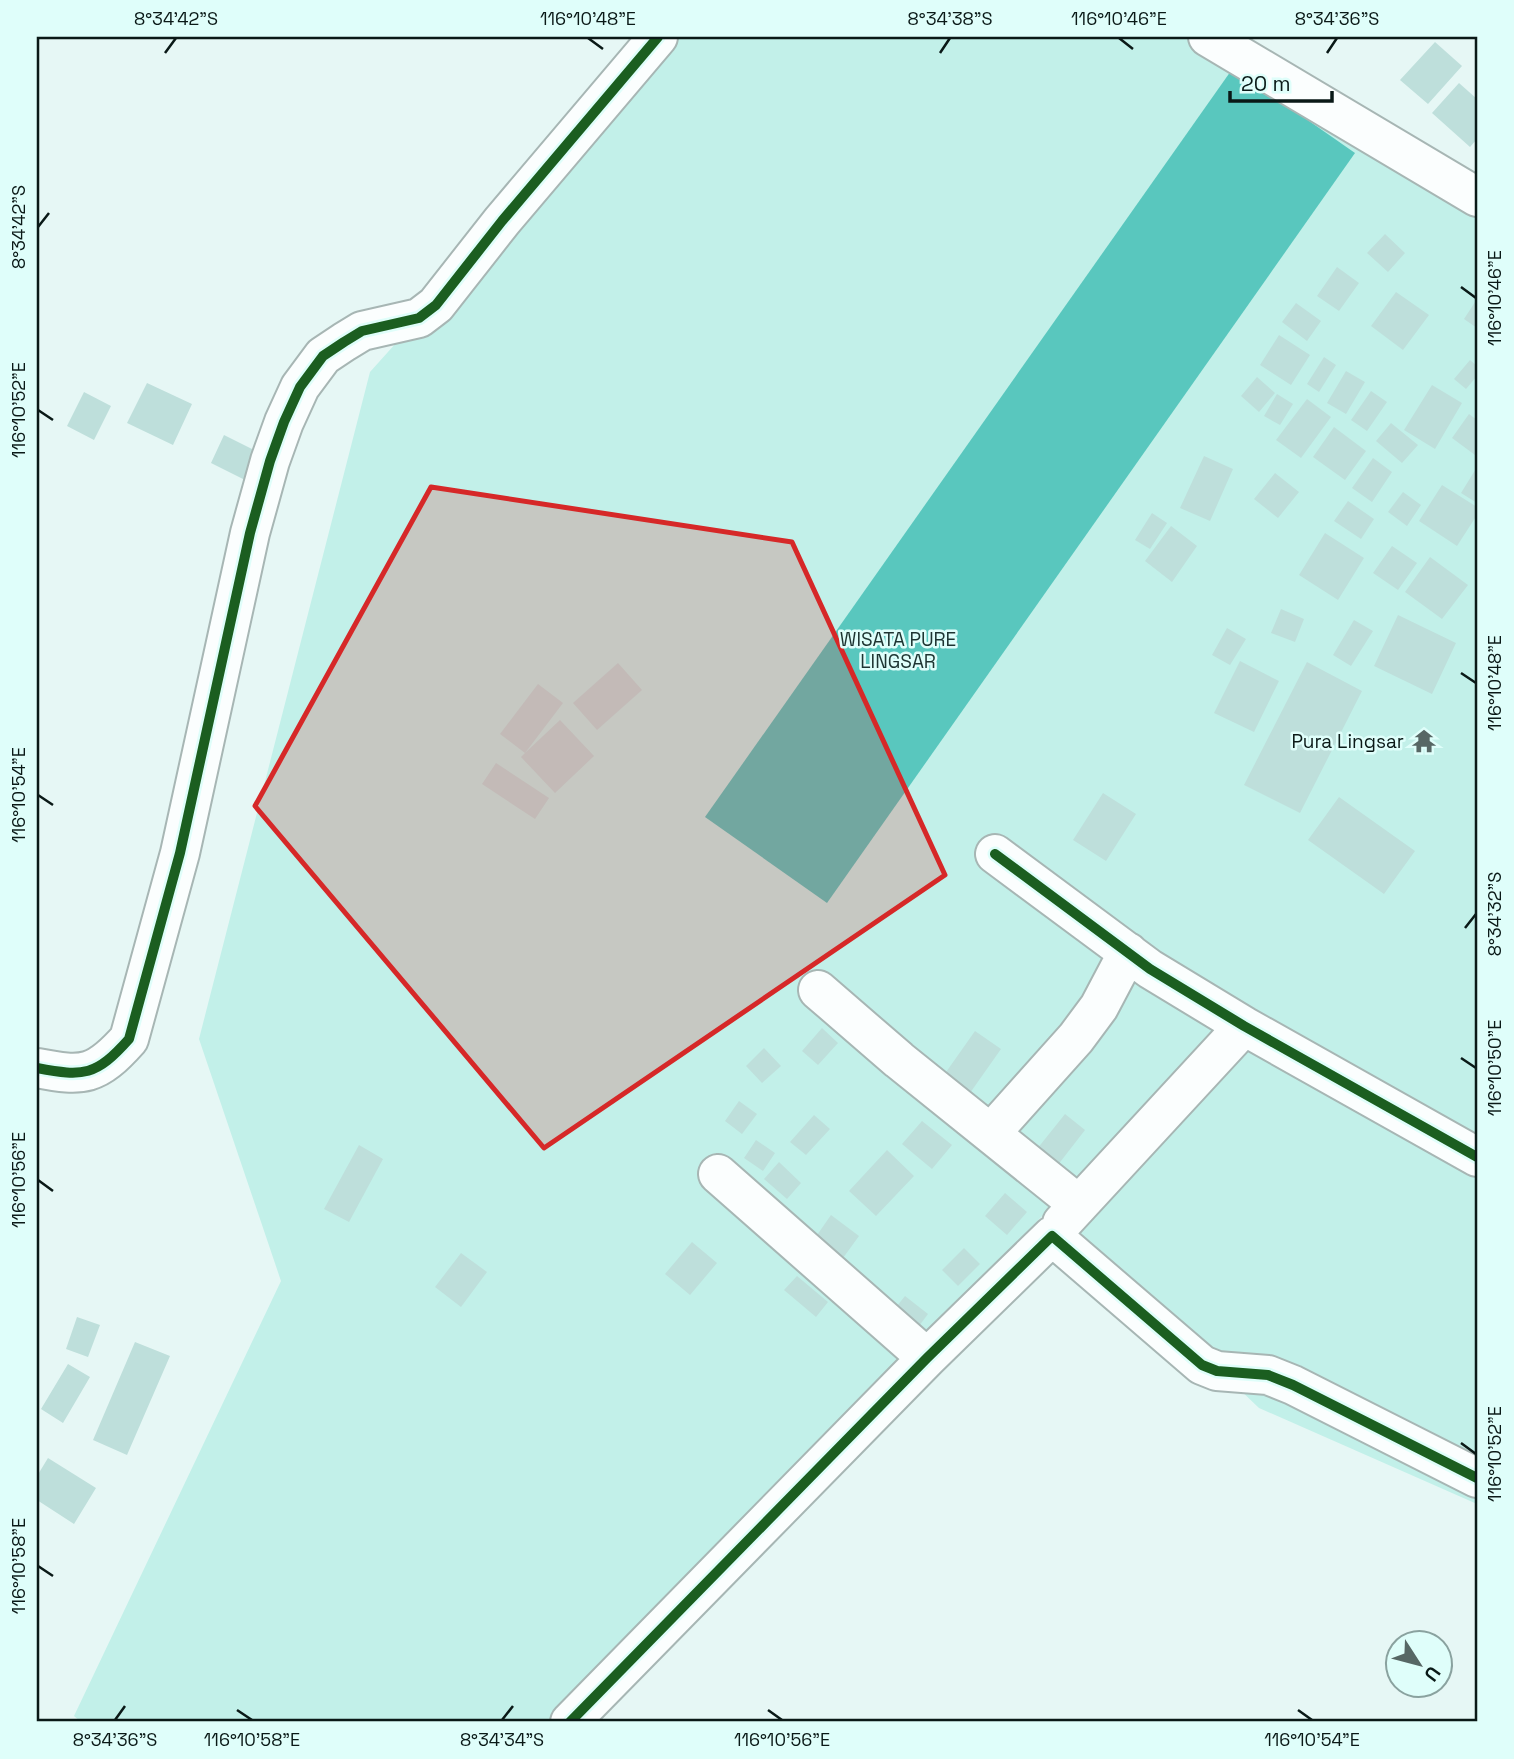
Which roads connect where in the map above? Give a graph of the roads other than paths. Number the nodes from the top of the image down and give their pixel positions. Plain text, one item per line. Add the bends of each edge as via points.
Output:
1 (658, 37) edge
2 (1208, 37) edge
3 (1477, 197) edge
4 (995, 854) dead end
5 (1128, 952) junction
6 (818, 990) dead end
7 (1244, 1026) junction
8 (37, 1068) edge
9 (991, 1133) junction
10 (1477, 1157) edge
11 (718, 1174) dead end
12 (1078, 1204) junction
13 (1052, 1236) junction
14 (927, 1358) junction
15 (1477, 1478) edge
16 (570, 1722) edge

1 - 8 street via 502,221 447,294 419,318 362,331 323,356 300,387 270,461 250,533 180,853 129,1039 110,1060 88,1071 67,1074
2 - 3 street
4 - 5 street
5 - 7 street
5 - 9 street via 1099,1007 1076,1038
6 - 9 street
7 - 10 street
7 - 12 street
9 - 12 street
11 - 14 street
12 - 13 street
13 - 14 street
13 - 15 street via 1202,1365 1217,1371 1268,1375 1293,1385
14 - 16 street

